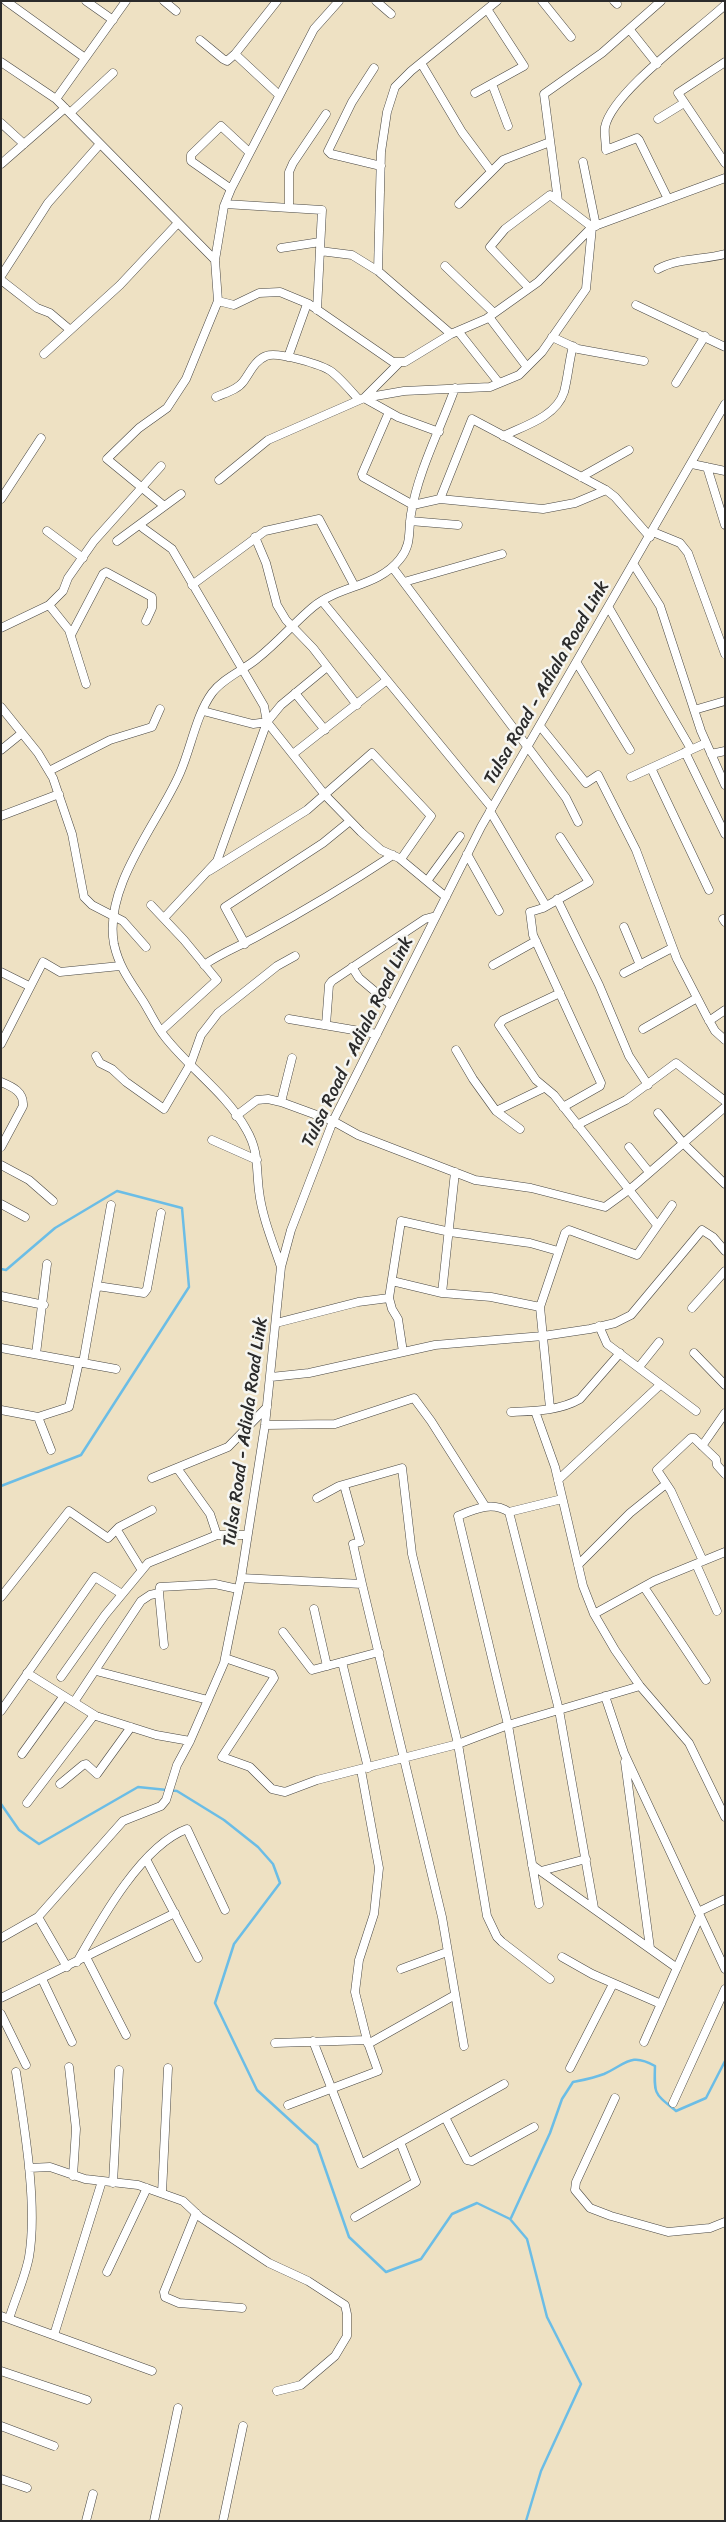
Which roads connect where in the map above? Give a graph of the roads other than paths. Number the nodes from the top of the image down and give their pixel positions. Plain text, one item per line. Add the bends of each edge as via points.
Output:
1 (6, 1) edge
2 (86, 1) edge
3 (126, 1) edge
4 (164, 1) edge
5 (277, 1) edge
6 (339, 1) edge
7 (376, 1) edge
8 (497, 1) edge
9 (542, 1) edge
10 (661, 1) edge
11 (725, 5) edge
12 (487, 9) junction
13 (176, 11) dead end
14 (391, 14) dead end
15 (112, 20) junction
16 (630, 30) junction
17 (571, 37) dead end
18 (200, 40) dead end
19 (235, 54) junction
20 (86, 58) junction
21 (1, 62) edge
22 (725, 62) edge
23 (421, 63) junction
24 (657, 64) junction
25 (374, 68) dead end
26 (113, 73) dead end
27 (492, 84) junction
28 (475, 93) dead end
29 (279, 95) junction
30 (56, 99) junction
31 (684, 103) junction
32 (67, 110) junction
33 (326, 114) dead end
34 (658, 119) dead end
35 (1, 123) edge
36 (508, 126) dead end
37 (550, 142) junction
38 (24, 144) junction
39 (100, 144) junction
40 (249, 152) junction
41 (583, 162) dead end
42 (725, 163) edge
43 (1, 164) edge
44 (381, 166) junction
45 (491, 171) junction
46 (725, 178) edge
47 (231, 189) junction
48 (668, 199) junction
49 (558, 201) junction
50 (225, 204) junction
51 (458, 204) dead end
52 (289, 208) junction
53 (178, 223) junction
54 (594, 227) junction
55 (320, 242) junction
56 (282, 248) dead end
57 (320, 251) junction
58 (725, 254) edge
59 (215, 260) junction
60 (445, 266) dead end
61 (658, 269) dead end
62 (378, 271) junction
63 (1, 276) edge
64 (1, 280) edge
65 (529, 288) junction
66 (218, 301) junction
67 (307, 304) junction
68 (636, 305) dead end
69 (317, 310) junction
70 (492, 315) junction
71 (69, 329) junction
72 (455, 332) junction
73 (705, 336) junction
74 (552, 337) junction
75 (573, 346) junction
76 (725, 347) edge
77 (44, 354) dead end
78 (288, 357) junction
79 (644, 361) dead end
80 (399, 363) junction
81 (528, 367) junction
82 (499, 383) junction
83 (676, 383) dead end
84 (455, 388) junction
85 (216, 397) dead end
86 (362, 399) junction
87 (725, 404) edge
88 (389, 412) junction
89 (440, 432) junction
90 (503, 436) junction
91 (41, 438) dead end
92 (629, 450) dead end
93 (692, 464) junction
94 (161, 466) dead end
95 (706, 467) junction
96 (725, 471) edge
97 (581, 477) junction
98 (219, 480) dead end
99 (141, 487) junction
100 (606, 490) junction
101 (181, 494) dead end
102 (1, 498) edge
103 (440, 499) junction
104 (413, 504) junction
105 (163, 506) junction
106 (410, 521) junction
107 (458, 525) dead end
108 (725, 525) edge
109 (143, 528) dead end
110 (47, 531) dead end
111 (651, 535) junction
112 (255, 536) junction
113 (117, 541) dead end
114 (502, 554) dead end
115 (82, 558) junction
116 (634, 565) junction
117 (393, 568) junction
118 (404, 582) junction
119 (192, 585) junction
120 (354, 585) junction
121 (322, 601) junction
122 (49, 604) junction
123 (609, 608) junction
124 (146, 621) dead end
125 (293, 626) junction
126 (1, 628) edge
127 (71, 635) junction
128 (725, 654) edge
129 (576, 662) junction
130 (328, 667) junction
131 (243, 670) junction
132 (387, 680) junction
133 (86, 684) dead end
134 (295, 693) junction
135 (725, 701) edge
136 (356, 705) junction
137 (1, 707) edge
138 (160, 709) dead end
139 (694, 710) junction
140 (204, 711) junction
141 (267, 722) junction
142 (540, 726) junction
143 (325, 730) junction
144 (22, 733) junction
145 (706, 743) junction
146 (526, 748) junction
147 (1, 750) edge
148 (630, 750) dead end
149 (688, 751) junction
150 (725, 751) edge
151 (293, 754) junction
152 (711, 754) junction
153 (651, 768) junction
154 (49, 771) junction
155 (631, 777) dead end
156 (725, 785) edge
157 (59, 794) junction
158 (325, 795) junction
159 (491, 809) junction
160 (1, 816) edge
161 (350, 821) junction
162 (578, 822) dead end
163 (725, 834) edge
164 (460, 836) dead end
165 (560, 837) dead end
166 (467, 854) junction
167 (393, 856) junction
168 (401, 859) junction
169 (209, 871) junction
170 (427, 881) junction
171 (709, 890) dead end
172 (446, 897) junction
173 (557, 900) junction
174 (151, 906) dead end
175 (546, 906) junction
176 (498, 911) dead end
177 (115, 916) junction
178 (436, 916) junction
179 (164, 918) junction
180 (624, 926) dead end
181 (536, 941) junction
182 (245, 944) junction
183 (146, 947) dead end
184 (672, 948) junction
185 (294, 956) dead end
186 (204, 964) junction
187 (493, 965) dead end
188 (640, 965) junction
189 (120, 966) junction
190 (352, 968) junction
191 (1, 972) edge
192 (624, 973) dead end
193 (30, 986) junction
194 (560, 993) junction
195 (697, 998) junction
196 (391, 1006) junction
197 (725, 1010) edge
198 (289, 1019) dead end
199 (709, 1021) junction
200 (326, 1025) junction
201 (643, 1029) dead end
202 (161, 1031) junction
203 (377, 1034) junction
204 (725, 1040) edge
205 (1, 1044) edge
206 (456, 1050) dead end
207 (96, 1056) dead end
208 (292, 1058) dead end
209 (191, 1064) junction
210 (1, 1082) edge
211 (648, 1085) junction
212 (544, 1088) junction
213 (725, 1101) edge
214 (281, 1102) junction
215 (725, 1106) edge
216 (563, 1107) junction
217 (496, 1111) junction
218 (658, 1113) dead end
219 (236, 1116) junction
220 (333, 1121) junction
221 (577, 1125) junction
222 (520, 1129) dead end
223 (212, 1140) dead end
224 (683, 1143) junction
225 (629, 1147) dead end
226 (1, 1148) edge
227 (257, 1160) junction
228 (1, 1165) edge
229 (455, 1172) junction
230 (649, 1172) junction
231 (725, 1184) edge
232 (628, 1190) junction
233 (53, 1201) dead end
234 (1, 1204) edge
235 (111, 1205) dead end
236 (672, 1205) dead end
237 (161, 1213) dead end
238 (25, 1216) dead end
239 (656, 1225) junction
240 (450, 1232) junction
241 (725, 1236) edge
242 (719, 1244) junction
243 (558, 1251) junction
244 (725, 1251) edge
245 (47, 1264) dead end
246 (281, 1268) junction
247 (725, 1271) edge
248 (392, 1281) junction
249 (97, 1286) junction
250 (442, 1293) junction
251 (1, 1296) edge
252 (390, 1298) junction
253 (44, 1305) junction
254 (540, 1306) junction
255 (692, 1308) dead end
256 (276, 1323) junction
257 (599, 1326) junction
258 (543, 1336) junction
259 (659, 1342) dead end
260 (1, 1348) edge
261 (403, 1352) junction
262 (620, 1353) junction
263 (694, 1353) dead end
264 (36, 1354) junction
265 (81, 1363) junction
266 (639, 1367) junction
267 (116, 1369) dead end
268 (271, 1377) junction
269 (723, 1379) edge
270 (660, 1385) junction
271 (267, 1407) junction
272 (550, 1408) junction
273 (1, 1410) edge
274 (535, 1410) junction
275 (696, 1411) dead end
276 (512, 1412) dead end
277 (725, 1413) edge
278 (38, 1417) junction
279 (265, 1425) junction
280 (702, 1446) junction
281 (52, 1450) dead end
282 (177, 1468) junction
283 (725, 1474) edge
284 (152, 1478) dead end
285 (558, 1480) junction
286 (666, 1484) junction
287 (344, 1485) junction
288 (318, 1498) dead end
289 (562, 1499) junction
290 (485, 1506) junction
291 (152, 1510) dead end
292 (509, 1512) junction
293 (116, 1530) junction
294 (217, 1535) junction
295 (247, 1535) junction
296 (725, 1552) edge
297 (700, 1562) junction
298 (578, 1565) junction
299 (141, 1569) junction
300 (240, 1578) junction
301 (362, 1584) junction
302 (644, 1587) junction
303 (238, 1590) junction
304 (3, 1592) edge
305 (159, 1593) junction
306 (122, 1594) junction
307 (314, 1610) dead end
308 (717, 1611) dead end
309 (594, 1614) junction
310 (284, 1632) dead end
311 (164, 1645) dead end
312 (379, 1652) junction
313 (225, 1658) junction
314 (342, 1662) junction
315 (327, 1666) junction
316 (96, 1670) junction
317 (26, 1673) junction
318 (61, 1678) dead end
319 (706, 1680) dead end
320 (640, 1686) junction
321 (605, 1696) junction
322 (63, 1697) junction
323 (208, 1700) junction
324 (74, 1702) junction
325 (559, 1710) junction
326 (1, 1711) edge
327 (94, 1714) junction
328 (508, 1725) junction
329 (132, 1727) junction
330 (190, 1742) junction
331 (458, 1744) junction
332 (624, 1753) junction
333 (22, 1754) dead end
334 (404, 1757) junction
335 (364, 1769) junction
336 (60, 1784) dead end
337 (27, 1803) dead end
338 (724, 1814) edge
339 (146, 1858) junction
340 (586, 1859) junction
341 (532, 1865) junction
342 (541, 1871) junction
343 (725, 1899) edge
344 (539, 1904) dead end
345 (594, 1908) junction
346 (225, 1910) dead end
347 (175, 1913) junction
348 (699, 1914) junction
349 (38, 1917) junction
350 (1, 1938) edge
351 (650, 1948) junction
352 (447, 1952) junction
353 (562, 1957) dead end
354 (86, 1958) junction
355 (198, 1958) dead end
356 (77, 1962) junction
357 (67, 1967) junction
358 (677, 1968) junction
359 (401, 1969) dead end
360 (725, 1969) edge
361 (42, 1979) junction
362 (550, 1979) dead end
363 (614, 1984) junction
364 (725, 1990) edge
365 (455, 1995) junction
366 (1, 1998) edge
367 (661, 2004) junction
368 (1, 2014) edge
369 (126, 2035) dead end
370 (313, 2041) junction
371 (72, 2042) dead end
372 (367, 2042) junction
373 (644, 2042) dead end
374 (275, 2043) dead end
375 (464, 2046) dead end
376 (26, 2065) dead end
377 (69, 2067) dead end
378 (168, 2068) dead end
379 (570, 2068) dead end
380 (119, 2070) dead end
381 (16, 2072) dead end
382 (504, 2084) dead end
383 (331, 2088) junction
384 (615, 2098) dead end
385 (673, 2103) dead end
386 (288, 2104) dead end
387 (445, 2117) junction
388 (534, 2127) dead end
389 (400, 2142) junction
390 (29, 2168) junction
391 (73, 2176) junction
392 (102, 2181) junction
393 (113, 2182) junction
394 (147, 2188) junction
395 (162, 2193) junction
396 (196, 2213) junction
397 (355, 2217) dead end
398 (725, 2222) edge
399 (107, 2272) dead end
400 (242, 2308) dead end
401 (5, 2318) edge
402 (54, 2335) junction
403 (152, 2370) dead end
404 (1, 2371) edge
405 (276, 2392) dead end
406 (87, 2400) dead end
407 (178, 2408) dead end
408 (1, 2426) edge
409 (243, 2426) dead end
410 (54, 2446) dead end
411 (1, 2479) edge
412 (28, 2488) dead end
413 (93, 2494) dead end
414 (86, 2521) edge
415 (154, 2521) edge
416 (223, 2521) edge

1 - 20 street
2 - 15 street
3 - 15 street
4 - 13 street
5 - 19 street
6 - 29 street via 314,29
7 - 14 street
8 - 12 street
9 - 17 street
10 - 16 street
11 - 24 street
12 - 23 street
12 - 27 street via 524,64 523,68
15 - 20 street
16 - 24 street
16 - 37 street via 544,94
18 - 19 street via 227,61
19 - 29 street
20 - 30 street
21 - 30 street
22 - 31 street via 679,92
23 - 44 street via 395,87 387,112
23 - 45 street via 462,132
24 - 48 street via 636,82 616,108 606,126 606,150 637,138 640,140
25 - 44 street via 352,102 328,151
26 - 32 street
27 - 28 street
27 - 36 street
29 - 40 street
30 - 32 street
31 - 34 street
31 - 42 street
32 - 38 street
32 - 39 street
33 - 52 street via 292,163
35 - 38 street
37 - 45 street via 510,157
37 - 49 street
38 - 43 street
39 - 53 street
39 - 63 street via 48,203
40 - 47 street
40 - 47 street via 221,126 191,154 191,161
41 - 54 street
44 - 62 street
45 - 51 street
46 - 48 street
47 - 50 street
48 - 54 street
49 - 54 street
49 - 65 street via 550,195 505,229 490,247
50 - 52 street
50 - 59 street
52 - 55 street via 322,210
53 - 59 street
53 - 71 street via 120,285
54 - 65 street
54 - 74 street via 586,289
55 - 56 street
55 - 57 street
57 - 62 street via 352,255
57 - 69 street
58 - 61 street
59 - 66 street
60 - 70 street
62 - 72 street
64 - 71 street
65 - 70 street
66 - 67 street via 234,305 259,293 280,292
66 - 99 street via 186,379 167,408 107,459
67 - 69 street
67 - 78 street
68 - 73 street
69 - 80 street
70 - 72 street
70 - 81 street
71 - 77 street
72 - 80 street
72 - 82 street
73 - 76 street
73 - 83 street
74 - 75 street
74 - 81 street
75 - 79 street
75 - 90 street via 563,394 554,406 543,417
78 - 85 street via 265,356 243,382
78 - 86 street via 334,373
80 - 86 street
81 - 82 street
82 - 84 street via 490,387
84 - 86 street via 404,391
84 - 89 street
86 - 88 street
86 - 98 street via 268,440
87 - 93 street, Tulsa Road - Adiala Road Link
88 - 89 street
88 - 104 street via 362,474
89 - 104 street via 418,483
90 - 97 street
90 - 103 street via 472,419
91 - 102 street
92 - 97 street
93 - 95 street
93 - 111 street, Tulsa Road - Adiala Road Link
94 - 99 street
95 - 96 street
95 - 108 street
97 - 100 street
99 - 105 street
99 - 115 street
100 - 103 street via 575,503 544,509
100 - 111 street
101 - 105 street
103 - 104 street
104 - 106 street
105 - 113 street via 133,532
106 - 107 street
106 - 117 street via 410,544
109 - 119 street via 172,549
110 - 115 street
111 - 116 street, Tulsa Road - Adiala Road Link
111 - 128 street via 680,543 688,553
112 - 119 street
112 - 120 street via 320,518
112 - 125 street via 277,605
114 - 118 street
115 - 122 street via 63,591
116 - 123 street, Tulsa Road - Adiala Road Link
116 - 139 street via 660,606
117 - 118 street
117 - 120 street via 382,577
118 - 146 street
119 - 131 street
120 - 121 street
121 - 125 street
121 - 132 street
122 - 126 street
122 - 127 street
123 - 129 street, Tulsa Road - Adiala Road Link
123 - 149 street
124 - 127 street via 152,608 152,597 106,572
125 - 130 street
125 - 131 street
127 - 133 street
129 - 142 street, Tulsa Road - Adiala Road Link
129 - 148 street
130 - 134 street
130 - 136 street
131 - 140 street via 212,692
131 - 141 street via 264,706
132 - 136 street
132 - 159 street
134 - 141 street
134 - 143 street
135 - 139 street
136 - 143 street
137 - 144 street
138 - 154 street via 152,727 110,740
139 - 145 street
140 - 141 street via 253,724
140 - 177 street via 180,774 136,851
141 - 151 street
141 - 169 street via 226,840
142 - 146 street, Tulsa Road - Adiala Road Link
142 - 184 street via 586,783 598,775 636,850
143 - 151 street
144 - 147 street
144 - 154 street
145 - 149 street
145 - 152 street
146 - 159 street, Tulsa Road - Adiala Road Link
146 - 162 street via 566,798
149 - 153 street
149 - 163 street
150 - 152 street
151 - 158 street
152 - 156 street
153 - 155 street
153 - 171 street
154 - 157 street
157 - 160 street
157 - 177 street via 72,834 84,897 92,905
158 - 161 street
158 - 168 street via 372,753 431,816
158 - 169 street
159 - 166 street, Tulsa Road - Adiala Road Link
159 - 175 street
161 - 167 street via 381,850
161 - 182 street via 323,843 225,907
164 - 170 street
165 - 173 street via 589,882
166 - 172 street, Tulsa Road - Adiala Road Link
166 - 176 street
167 - 168 street
167 - 182 street
168 - 170 street
169 - 179 street
170 - 172 street
172 - 178 street, Tulsa Road - Adiala Road Link
173 - 175 street
173 - 211 street via 595,976 629,1056
174 - 179 street
175 - 181 street via 530,912
177 - 183 street
177 - 189 street via 113,941
178 - 190 street via 425,919
178 - 196 street, Tulsa Road - Adiala Road Link
179 - 186 street
180 - 188 street
181 - 187 street
181 - 194 street
182 - 186 street
184 - 188 street
184 - 195 street
185 - 209 street via 218,1013 201,1035
186 - 202 street via 216,978 216,983
188 - 192 street
189 - 193 street via 60,972 42,962
189 - 202 street
190 - 196 street
190 - 200 street via 329,985
191 - 193 street
193 - 205 street
194 - 212 street via 503,1020 499,1025
194 - 216 street via 602,1083
195 - 199 street
195 - 201 street
196 - 203 street, Tulsa Road - Adiala Road Link
197 - 199 street
198 - 200 street
199 - 204 street
200 - 203 street
202 - 209 street
203 - 220 street, Tulsa Road - Adiala Road Link
206 - 217 street
207 - 209 street via 100,1064 112,1069 164,1109
208 - 214 street
209 - 219 street
210 - 226 street via 21,1095 23,1106
211 - 213 street via 676,1063
211 - 221 street
212 - 216 street
212 - 217 street
214 - 219 street via 256,1100
214 - 220 street
215 - 224 street
216 - 221 street
217 - 222 street
218 - 224 street
219 - 227 street via 255,1146
220 - 229 street via 358,1135
220 - 246 street, Tulsa Road - Adiala Road Link via 291,1230
221 - 232 street
223 - 227 street
224 - 230 street
224 - 231 street
225 - 230 street
227 - 246 street via 259,1192
228 - 233 street via 28,1180
229 - 232 street via 474,1180 532,1188 605,1207
229 - 240 street
230 - 232 street
232 - 239 street
234 - 238 street
235 - 249 street
236 - 239 street
237 - 249 street via 144,1293
239 - 243 street via 637,1255 569,1230
240 - 243 street via 530,1243
240 - 248 street via 401,1221
240 - 250 street
241 - 242 street
242 - 244 street
242 - 257 street via 702,1230 631,1315
243 - 254 street
245 - 253 street
246 - 256 street, Tulsa Road - Adiala Road Link
247 - 255 street
248 - 250 street
248 - 252 street
249 - 265 street
250 - 254 street
251 - 253 street
252 - 256 street via 358,1302
252 - 261 street via 398,1319
253 - 264 street
254 - 258 street
256 - 268 street, Tulsa Road - Adiala Road Link
257 - 258 street
257 - 262 street via 607,1344
258 - 261 street via 435,1345
258 - 272 street
259 - 266 street
260 - 264 street
261 - 268 street via 310,1373
262 - 266 street
262 - 272 street via 580,1399
263 - 269 street
264 - 265 street
265 - 267 street
265 - 278 street via 68,1407
266 - 270 street
268 - 271 street, Tulsa Road - Adiala Road Link
270 - 275 street
270 - 285 street
271 - 279 street, Tulsa Road - Adiala Road Link
271 - 282 street via 228,1447
272 - 274 street
273 - 278 street
274 - 276 street
274 - 285 street
277 - 280 street
278 - 281 street
279 - 290 street via 335,1424 414,1398
279 - 295 street, Tulsa Road - Adiala Road Link
280 - 283 street via 716,1459
280 - 286 street via 691,1438 664,1462 657,1470
282 - 284 street
282 - 294 street via 210,1514
285 - 289 street
286 - 297 street
286 - 298 street via 630,1513
287 - 288 street
287 - 301 street via 360,1542 353,1544
287 - 331 street via 402,1468 412,1554
289 - 292 street
289 - 298 street
290 - 292 street
290 - 328 street via 458,1516
291 - 293 street
292 - 325 street
293 - 299 street
293 - 304 street via 108,1538 69,1511
294 - 295 street
294 - 299 street via 148,1563
295 - 300 street, Tulsa Road - Adiala Road Link
296 - 297 street
297 - 302 street
297 - 308 street
298 - 309 street
299 - 306 street
300 - 301 street
300 - 303 street, Tulsa Road - Adiala Road Link
301 - 312 street
302 - 309 street
302 - 319 street
303 - 305 street via 215,1584 164,1585
303 - 313 street, Tulsa Road - Adiala Road Link
305 - 311 street
305 - 316 street via 141,1601
306 - 317 street via 95,1577
306 - 318 street
307 - 315 street
309 - 320 street
310 - 315 street via 310,1670
312 - 314 street
312 - 334 street
313 - 323 street, Tulsa Road - Adiala Road Link
313 - 335 street via 272,1674 274,1678 222,1756 250,1767 272,1789 284,1792
314 - 315 street
314 - 335 street
316 - 323 street
316 - 324 street
317 - 322 street
317 - 326 street
320 - 321 street
320 - 338 street via 689,1743
321 - 325 street
321 - 332 street
322 - 324 street
322 - 333 street
323 - 330 street, Tulsa Road - Adiala Road Link
324 - 327 street
325 - 328 street
325 - 340 street
327 - 329 street
327 - 337 street
328 - 331 street
328 - 341 street
329 - 330 street
329 - 336 street via 96,1774 86,1764
330 - 349 street, Tulsa Road - Adiala Road Link via 161,1806 123,1821
331 - 334 street
331 - 362 street via 486,1916 502,1942
332 - 348 street
332 - 351 street
334 - 335 street
334 - 352 street via 442,1916
335 - 372 street via 379,1868 374,1914 355,1979 356,2000
339 - 346 street via 187,1829
339 - 347 street
339 - 356 street via 122,1888
340 - 342 street
340 - 345 street
341 - 342 street
341 - 344 street
342 - 345 street
343 - 348 street
345 - 351 street
347 - 354 street
347 - 355 street
348 - 358 street
348 - 360 street
349 - 350 street, Tulsa Road - Adiala Road Link
349 - 357 street
351 - 358 street
352 - 359 street
352 - 365 street
353 - 363 street
354 - 356 street
354 - 369 street
356 - 357 street
357 - 361 street
358 - 367 street
361 - 366 street
361 - 371 street
363 - 367 street
363 - 379 street
364 - 385 street
365 - 372 street
365 - 375 street
367 - 373 street
368 - 376 street
370 - 372 street
370 - 374 street
370 - 383 street
372 - 383 street via 378,2071
377 - 391 street via 76,2129
378 - 395 street
380 - 393 street
381 - 390 street
382 - 387 street
383 - 386 street
383 - 389 street via 361,2164
384 - 398 street via 576,2182 575,2190 590,2208 668,2232 710,2228
387 - 388 street via 467,2160 472,2161
387 - 389 street
389 - 397 street via 416,2182
390 - 391 street via 50,2167
390 - 401 street via 29,2259
391 - 392 street
392 - 393 street
392 - 402 street
393 - 394 street
394 - 395 street
394 - 399 street
395 - 396 street via 183,2201
396 - 400 street via 164,2292 165,2297 179,2302
396 - 405 street via 269,2263 345,2304 347,2336 335,2356 301,2385
401 - 402 street
402 - 403 street
404 - 406 street
407 - 415 street
408 - 410 street
409 - 416 street
411 - 412 street
413 - 414 street

